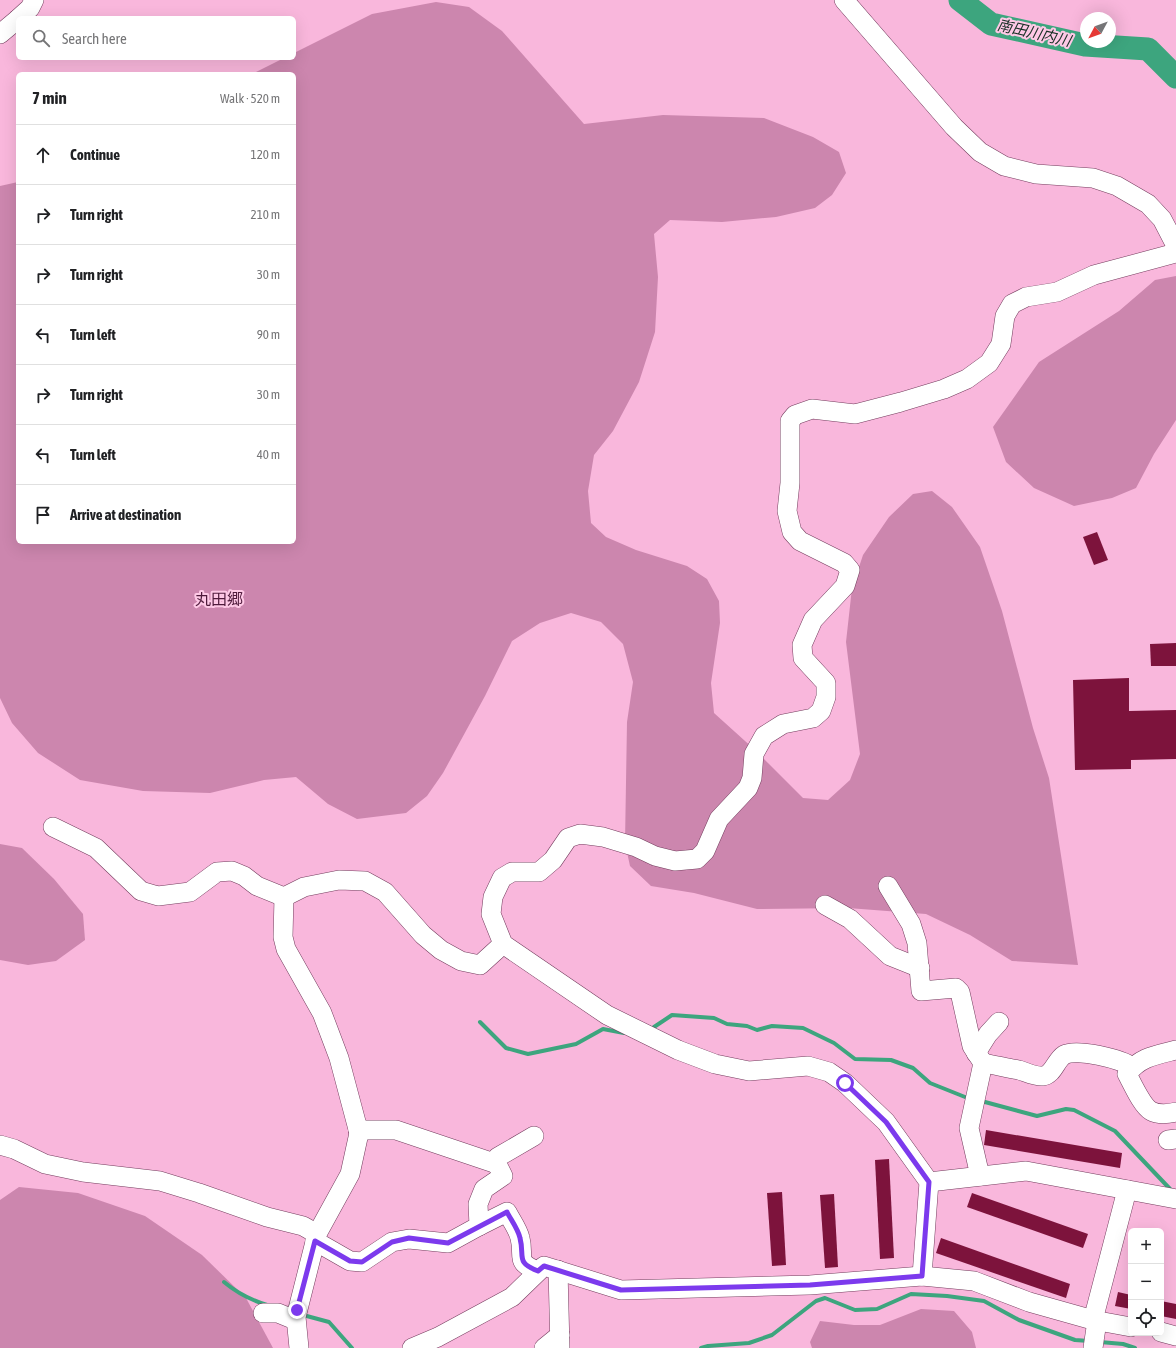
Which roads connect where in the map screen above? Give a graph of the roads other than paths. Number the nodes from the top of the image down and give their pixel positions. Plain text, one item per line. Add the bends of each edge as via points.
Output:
1 (34, 0) edge
2 (846, 0) edge
3 (20, 16) edge
4 (16, 20) edge
5 (0, 34) edge
6 (1176, 246) edge
7 (1176, 252) edge
8 (53, 827) dead end
9 (888, 886) dead end
10 (284, 897) junction
11 (825, 905) dead end
12 (502, 944) junction
13 (920, 968) junction
14 (999, 1022) dead end
15 (1176, 1050) edge
16 (979, 1058) junction
17 (1132, 1067) junction
18 (1176, 1112) edge
19 (358, 1130) junction
20 (534, 1136) dead end
21 (0, 1145) edge
22 (497, 1164) junction
23 (980, 1176) junction
24 (929, 1182) junction
25 (1127, 1190) junction
26 (1176, 1199) edge
27 (479, 1226) junction
28 (316, 1237) junction
29 (558, 1270) junction
30 (538, 1271) junction
31 (922, 1276) junction
32 (263, 1313) dead end
33 (296, 1316) junction
34 (1128, 1328) edge
35 (1164, 1333) edge
36 (1094, 1334) edge
37 (1176, 1336) edge
38 (560, 1341) edge
39 (299, 1348) edge
40 (412, 1348) edge
41 (544, 1348) edge

1 - 3 street via 30,8
2 - 6 street via 954,128 980,152 1004,166 1036,174 1093,178 1117,186 1148,204 1162,219
4 - 5 street
7 - 12 street via 1094,275 1057,292 1026,297 1012,304 1005,316 1001,344 990,363 967,380 856,414 812,409 795,415 790,421 790,483 786,511 792,532 800,541 844,563 850,570 845,586 813,620 802,645 803,658 826,683 826,697 821,711 813,718 783,724 764,736 754,754 752,778 748,788 720,820 705,851 697,859 675,861 604,837 580,834 568,838 553,860 539,872 512,872 502,878 493,897 491,914
8 - 10 street via 96,848 141,891 153,895 190,892 217,872 232,871 257,886
9 - 13 street via 911,924 917,943
10 - 12 street via 304,887 339,880 365,881 385,892 423,935 441,950 461,961 480,965
10 - 19 street via 283,931 286,949 322,1013 339,1058
11 - 13 street via 850,919 890,956
12 - 24 street via 608,1015 678,1050 715,1064 749,1071 808,1066 829,1072 845,1083 886,1122
13 - 16 street via 920,991 956,988 960,992 972,1046
14 - 16 street via 988,1034
15 - 17 street via 1143,1059
16 - 17 street via 1041,1077 1047,1075 1064,1055 1074,1053 1088,1053 1126,1062
16 - 23 street via 968,1128
17 - 18 street via 1127,1074 1144,1104 1151,1111 1160,1114
19 - 22 street via 396,1130
19 - 28 street via 350,1174
20 - 22 street via 498,1157
21 - 28 street via 45,1164 83,1172 160,1181 267,1217 303,1226
22 - 27 street via 503,1176 484,1188 478,1204
23 - 24 street
23 - 25 street via 1026,1171
24 - 31 street
25 - 26 street
25 - 36 street
27 - 28 street via 448,1243 409,1238 392,1242 362,1262 350,1261
27 - 30 street via 507,1212 520,1238 521,1260 528,1267
28 - 33 street
29 - 30 street via 544,1266
29 - 31 street via 621,1290 810,1285
29 - 38 street
30 - 40 street via 512,1297 438,1337
31 - 36 street via 974,1281 1029,1302
32 - 33 street
33 - 39 street
34 - 36 street
35 - 37 street
38 - 41 street

